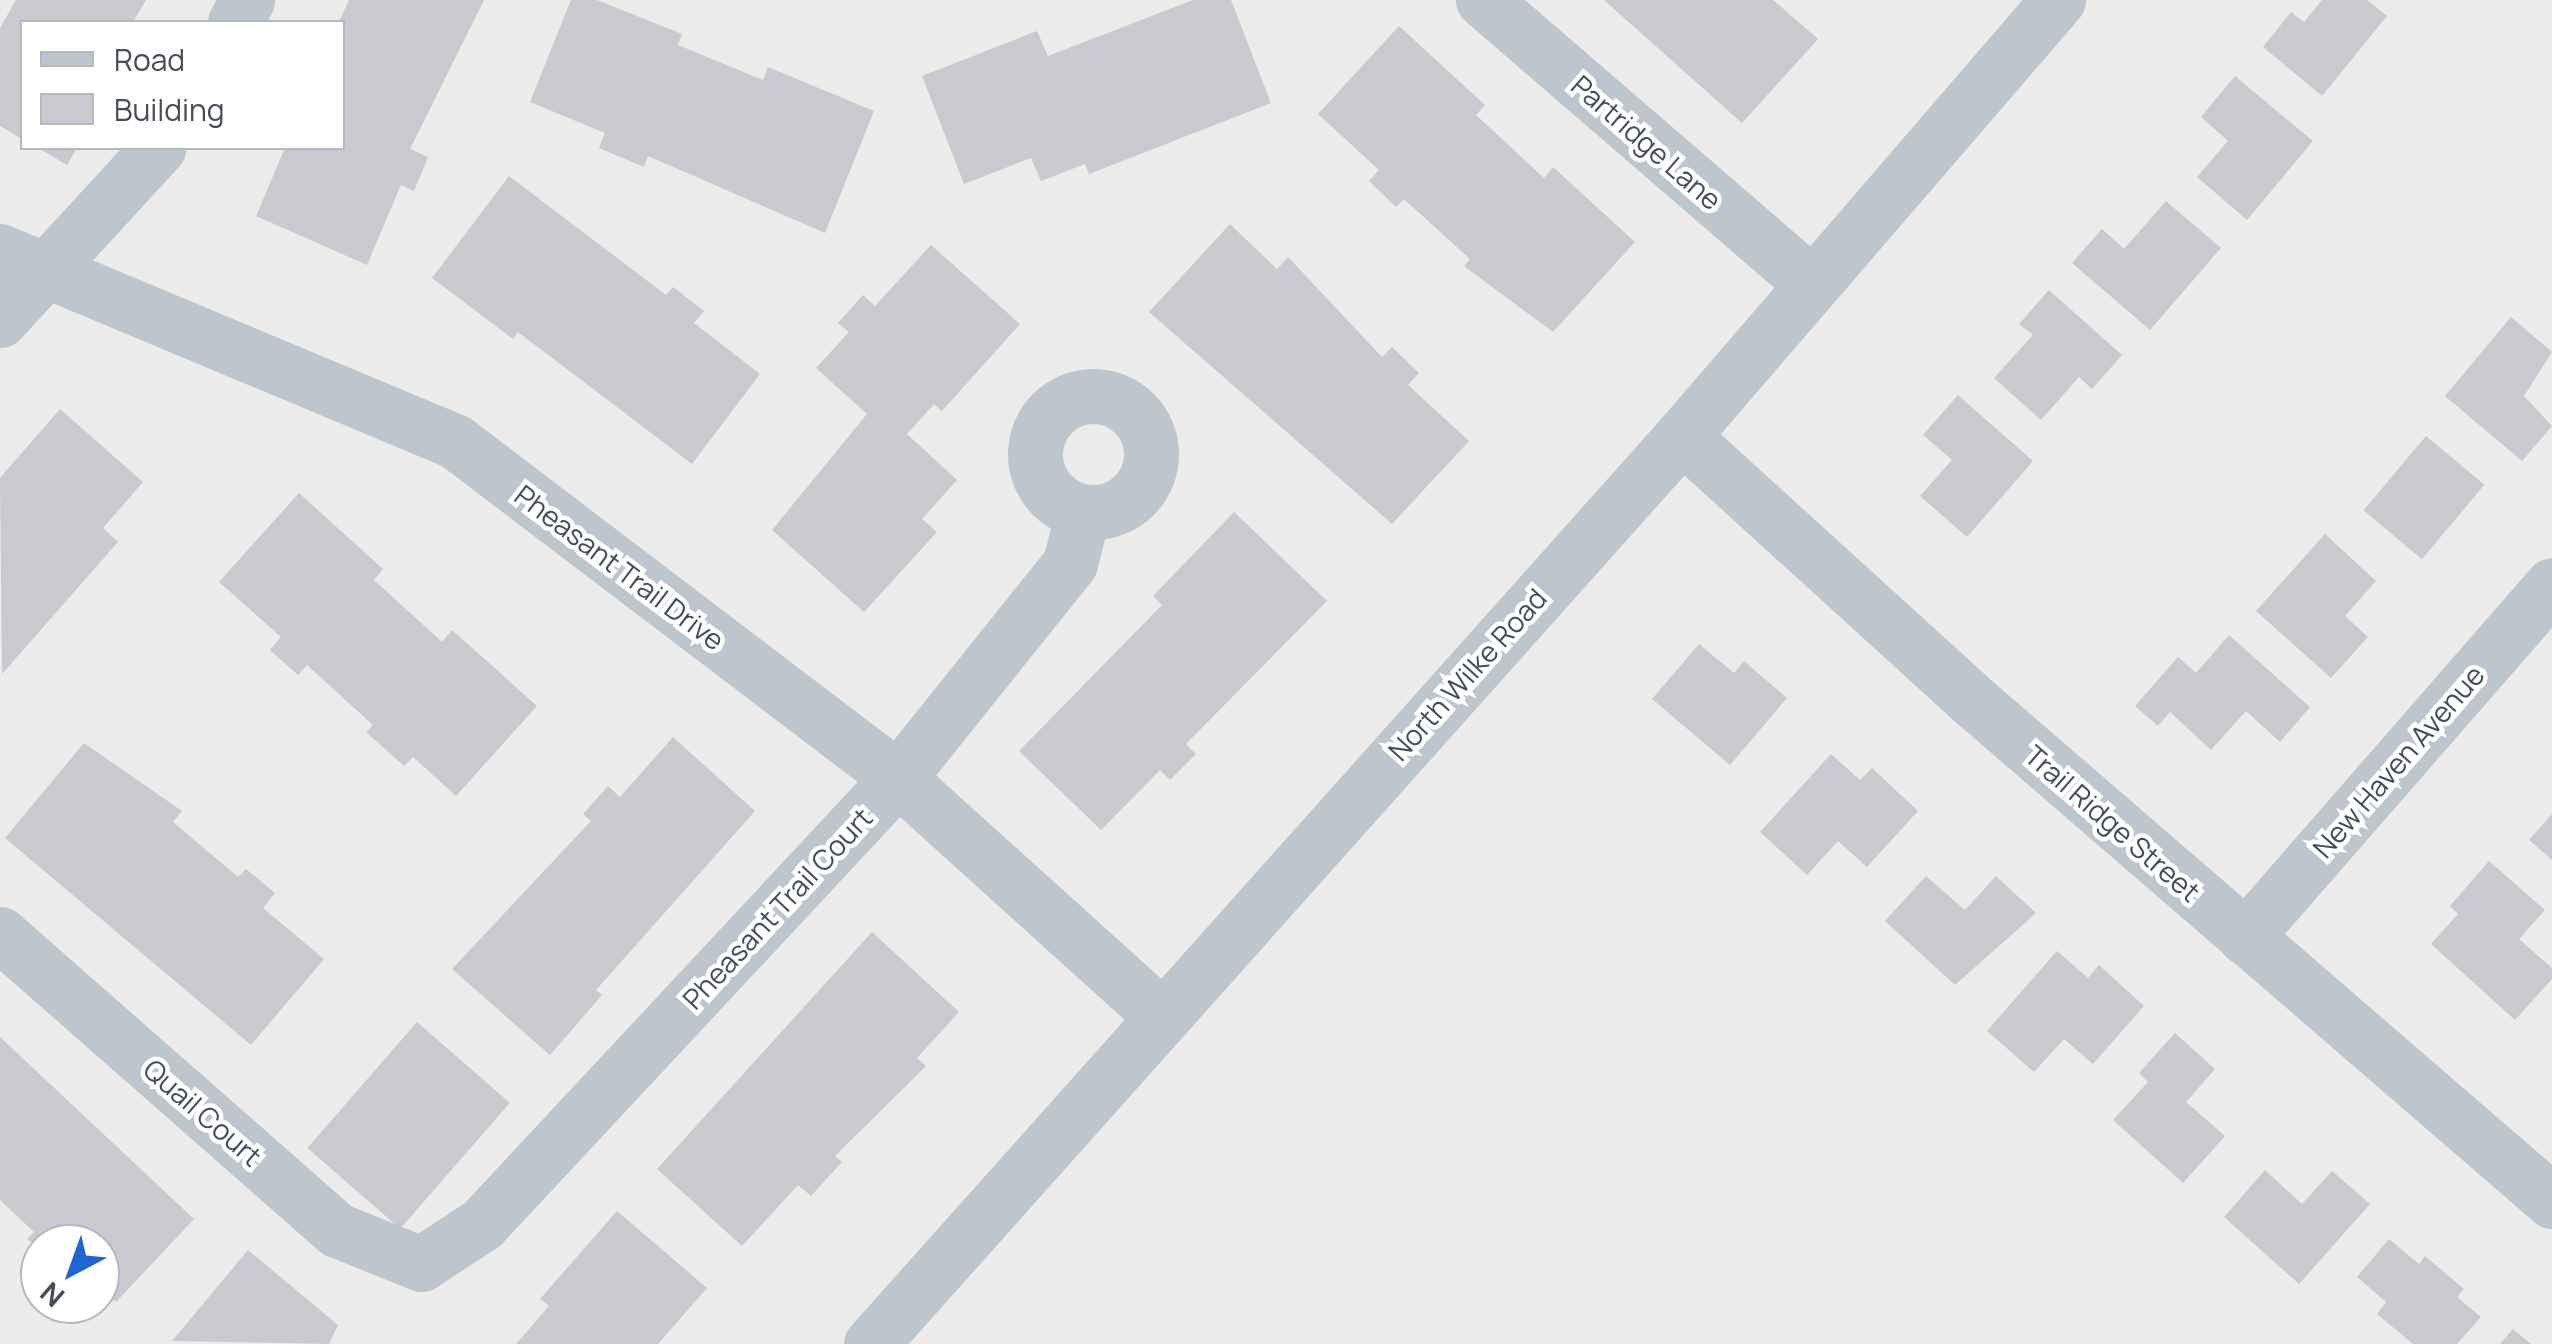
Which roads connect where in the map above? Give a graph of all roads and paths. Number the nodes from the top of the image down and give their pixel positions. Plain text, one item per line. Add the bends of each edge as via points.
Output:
1 (1483, 0) edge
2 (2058, 0) edge
3 (156, 150) edge
4 (24, 258) edge
5 (1811, 284) junction
6 (0, 320) edge
7 (1682, 436) junction
8 (1083, 512) dead end
9 (2552, 585) edge
10 (898, 778) junction
11 (0, 934) edge
12 (2245, 937) junction
13 (1159, 1014) junction
14 (2552, 1201) edge
15 (420, 1264) joint
16 (871, 1344) edge

1 - 5 street, Partridge Lane
2 - 5 street, North Wilke Road
3 - 4 street
4 - 6 street
4 - 10 street, Pheasant Trail Drive via 456,442
5 - 7 street, North Wilke Road
7 - 12 street, Trail Ridge Street
7 - 13 street, North Wilke Road
8 - 10 street, Pheasant Trail Court via 1070,563
9 - 12 street, New Haven Avenue
10 - 13 street, Pheasant Trail Drive
10 - 15 street, Pheasant Trail Court via 482,1224
11 - 15 street, Quail Court via 337,1230
12 - 14 street, Trail Ridge Street
13 - 16 street, North Wilke Road

